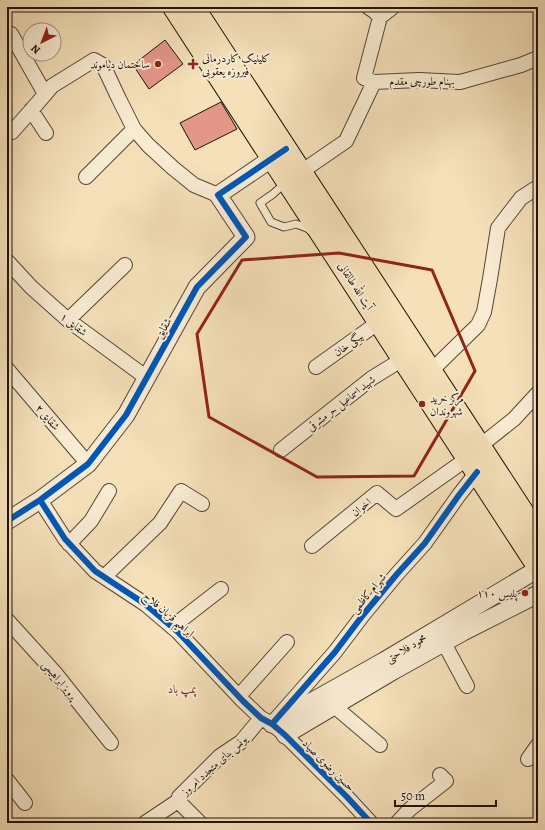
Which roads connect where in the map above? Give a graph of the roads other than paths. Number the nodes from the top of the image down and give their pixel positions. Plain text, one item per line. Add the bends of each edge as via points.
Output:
1 (174, 7) edge
2 (193, 7) edge
3 (368, 7) edge
4 (393, 7) edge
5 (380, 18) junction
6 (11, 34) dead end
7 (538, 58) edge
8 (374, 82) junction
9 (45, 94) junction
10 (31, 110) junction
11 (134, 129) junction
12 (12, 132) dead end
13 (46, 133) dead end
14 (279, 154) junction
15 (86, 177) dead end
16 (294, 177) junction
17 (537, 189) edge
18 (218, 195) junction
19 (325, 239) junction
20 (7, 261) edge
21 (125, 265) dead end
22 (68, 320) junction
23 (379, 322) junction
24 (403, 359) junction
25 (316, 367) dead end
26 (7, 369) edge
27 (431, 371) junction
28 (147, 378) junction
29 (538, 393) edge
30 (281, 450) dead end
31 (475, 459) junction
32 (88, 464) junction
33 (109, 491) dead end
34 (40, 500) junction
35 (202, 504) dead end
36 (7, 521) edge
37 (538, 536) edge
38 (69, 544) junction
39 (312, 546) dead end
40 (538, 567) edge
41 (104, 577) junction
42 (221, 589) dead end
43 (538, 594) edge
44 (7, 620) edge
45 (459, 625) junction
46 (172, 627) junction
47 (287, 642) dead end
48 (444, 643) junction
49 (388, 666) junction
50 (467, 686) dead end
51 (238, 696) junction
52 (334, 706) junction
53 (266, 721) junction
54 (285, 735) junction
55 (111, 743) dead end
56 (538, 745) edge
57 (380, 746) dead end
58 (528, 759) dead end
59 (440, 775) dead end
60 (7, 780) edge
61 (178, 801) junction
62 (25, 803) dead end
63 (145, 823) edge
64 (200, 823) edge
65 (371, 823) edge
66 (397, 823) edge

1 - 14 main road, آیت الله طالقانی
2 - 14 main road, آیت الله طالقانی
3 - 5 street
4 - 5 street
5 - 8 street via 364,78
6 - 9 street
7 - 8 street, بهنام طورچی مقدم via 460,82
8 - 16 street via 346,141
9 - 10 street
9 - 11 street via 52,86 94,60 103,65
10 - 12 street
10 - 13 street
11 - 15 street
11 - 18 street via 148,145 194,185
14 - 16 main road, آیت الله طالقانی
14 - 18 street
16 - 19 main road, آیت الله طالقانی
16 - 19 lane via 260,203 271,222 284,227 296,224
16 - 27 main road, آیت الله طالقانی
17 - 27 street via 521,198 498,228 484,312 478,325
18 - 28 street, شقایق via 246,237 197,287
19 - 23 main road, آیت الله طالقانی
20 - 22 street, شقایق ۱ via 31,287
21 - 22 street
22 - 28 street, شقایق ۱
23 - 24 main road, آیت الله طالقانی
23 - 25 street, بیگی خان
24 - 30 street, شهید اسماعیل حر مشرقی via 372,378
24 - 31 main road, آیت الله طالقانی
26 - 32 street, شقایق ۲
27 - 31 main road, آیت الله طالقانی
28 - 32 street, شقایق via 126,415
29 - 31 street
31 - 37 main road, آیت الله طالقانی
31 - 39 street, اخوان via 396,510 377,493
31 - 40 main road, آیت الله طالقانی
31 - 53 street, شهرام کاظمی via 459,494 425,543 335,652
32 - 34 street, شقایق
33 - 38 street via 91,521
34 - 36 street, شقایق
34 - 38 street, ابراهیم قربان فلاح
35 - 41 street via 181,491 160,523
38 - 41 street, ابراهیم قربان فلاح
40 - 45 street, محمود فلاحتی
41 - 46 street, ابراهیم قربان فلاح via 145,604
42 - 46 street
43 - 45 street, محمود فلاحتی
44 - 55 street, پرویز ابراهیمی via 56,674
45 - 48 street, محمود فلاحتی
45 - 49 street, محمود فلاحتی
46 - 51 street, ابراهیم قربان فلاح
47 - 51 street
48 - 49 street, محمود فلاحتی
48 - 50 street
49 - 52 street, محمود فلاحتی
49 - 53 street, محمود فلاحتی
51 - 53 street, ابراهیم قربان فلاح
52 - 54 street, محمود فلاحتی
52 - 57 street
53 - 54 street, حسین رضوی صیاد
53 - 61 street, یونس بنای متجدد امروز via 220,756 178,797
54 - 65 street, حسین رضوی صیاد
56 - 58 street
59 - 66 street via 446,781 410,809
60 - 62 street
61 - 63 street, یونس بنای متجدد امروز
61 - 64 street

